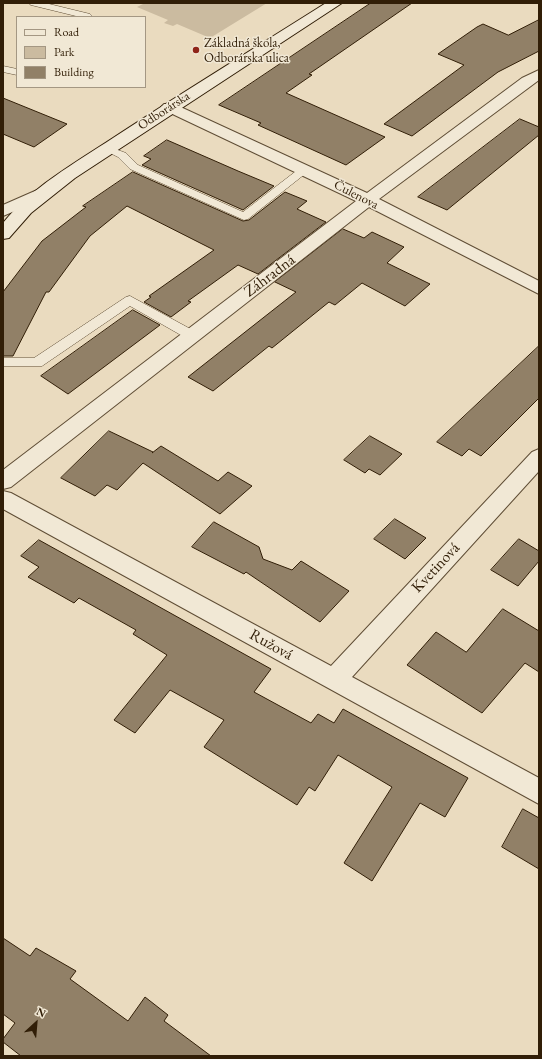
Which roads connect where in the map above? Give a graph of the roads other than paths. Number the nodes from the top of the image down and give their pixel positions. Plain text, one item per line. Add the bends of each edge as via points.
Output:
1 (34, 3) edge
2 (335, 3) edge
3 (88, 14) edge
4 (3, 69) edge
5 (16, 72) edge
6 (539, 74) edge
7 (170, 107) junction
8 (107, 149) junction
9 (304, 170) junction
10 (44, 192) junction
11 (367, 201) junction
12 (3, 211) edge
13 (3, 234) edge
14 (539, 288) edge
15 (191, 335) junction
16 (3, 362) edge
17 (539, 457) edge
18 (3, 480) edge
19 (3, 499) edge
20 (334, 680) junction
21 (539, 792) edge

1 - 3 lane
2 - 7 street, Odborárska
4 - 5 lane
6 - 11 street, Záhradná
7 - 8 street, Odborárska
7 - 9 street, Čulenova
8 - 9 lane via 122,155 134,167 244,217
8 - 10 street, Odborárska
9 - 11 street, Čulenova
10 - 12 street
10 - 13 street, Odborárska
11 - 14 street, Čulenova
11 - 15 street, Záhradná
15 - 16 lane via 130,300 37,363
15 - 18 street, Záhradná
17 - 20 street, Kvetinová
19 - 20 street, Ružová
20 - 21 street, Ružová

